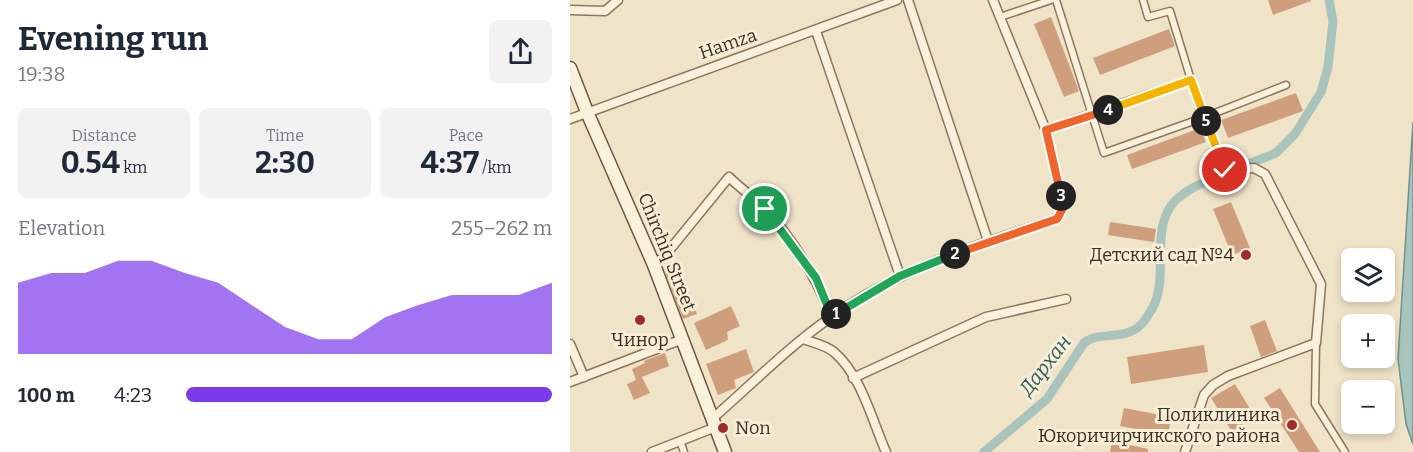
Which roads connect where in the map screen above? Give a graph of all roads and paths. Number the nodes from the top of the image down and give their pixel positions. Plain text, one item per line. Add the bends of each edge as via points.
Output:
1 (618, 0) edge
2 (897, 0) edge
3 (908, 0) edge
4 (993, 0) edge
5 (1051, 0) edge
6 (1056, 0) edge
7 (1143, 0) edge
8 (570, 10) edge
9 (1000, 17) junction
10 (816, 31) junction
11 (570, 68) edge
12 (1191, 80) junction
13 (1286, 85) dead end
14 (587, 112) junction
15 (1093, 115) junction
16 (1205, 117) junction
17 (570, 119) edge
18 (1047, 132) junction
19 (1063, 208) joint
20 (988, 241) junction
21 (654, 265) junction
22 (900, 276) junction
23 (1066, 299) dead end
24 (832, 317) junction
25 (683, 339) junction
26 (803, 339) junction
27 (1316, 343) junction
28 (570, 344) edge
29 (584, 377) junction
30 (854, 378) junction
31 (570, 382) edge
32 (714, 423) junction
33 (680, 441) junction
34 (652, 452) edge
35 (684, 452) edge
36 (725, 452) edge
37 (886, 452) edge
38 (1185, 452) edge
39 (1345, 452) edge

1 - 8 street via 605,11
2 - 10 street, Hamza
3 - 20 street
4 - 9 street
5 - 9 street
6 - 15 street
7 - 12 street via 1148,17 1170,11
9 - 18 street
10 - 14 street, Hamza
10 - 22 street
11 - 14 main road, Chirchiq Street
12 - 15 street
12 - 16 street
13 - 16 street
14 - 17 street, Hamza
14 - 21 main road, Chirchiq Street
15 - 16 street via 1104,153
15 - 18 street
16 - 27 street via 1225,170 1254,168 1265,174 1321,285
18 - 19 street
19 - 20 street via 1057,219
20 - 22 street
21 - 24 street via 729,177 781,227 816,278
21 - 25 main road, Chirchiq Street
22 - 24 street
23 - 30 street via 986,317
24 - 26 street
25 - 29 street
25 - 32 main road, Chirchiq Street
26 - 30 street via 833,352
26 - 32 street
27 - 38 street via 1213,385 1204,396
27 - 39 street via 1315,404
28 - 29 street
29 - 31 street
30 - 37 street
32 - 33 street
32 - 36 main road, Chirchiq Street
33 - 34 street
33 - 35 street

